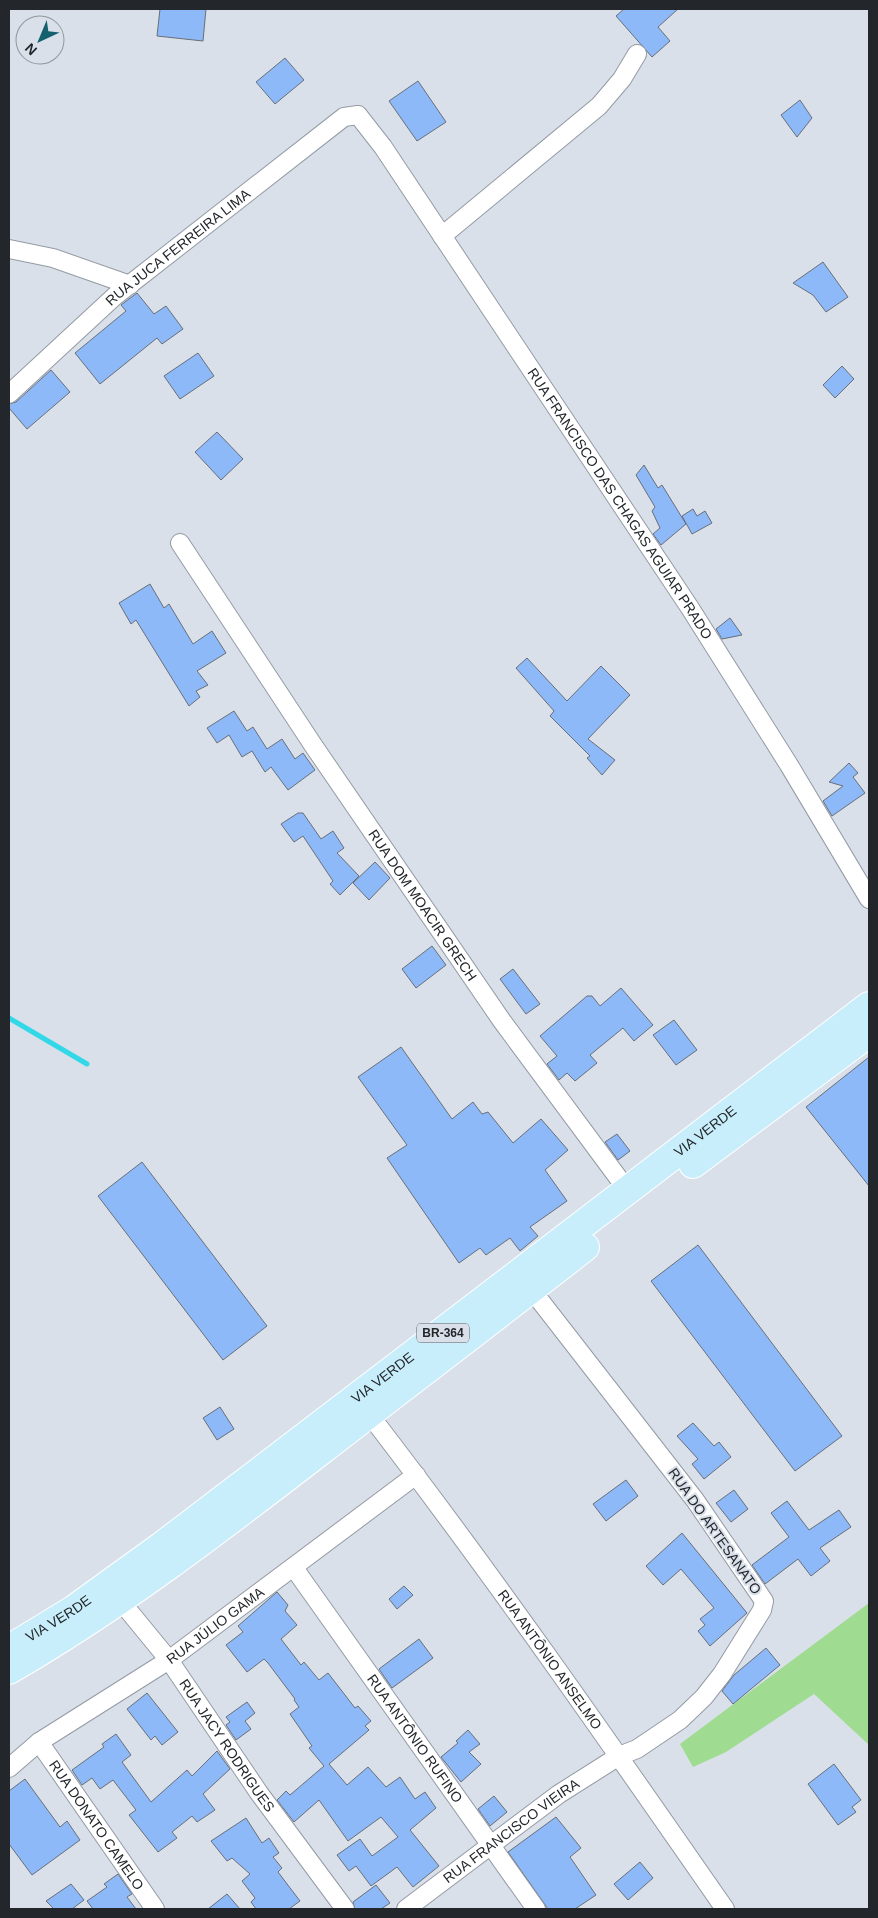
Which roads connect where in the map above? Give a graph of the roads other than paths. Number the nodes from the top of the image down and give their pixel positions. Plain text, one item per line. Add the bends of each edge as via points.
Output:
1 (637, 54) dead end
2 (358, 115) joint
3 (442, 236) junction
4 (9, 249) edge
5 (130, 286) junction
6 (9, 394) edge
7 (180, 543) dead end
8 (869, 899) edge
9 (869, 1006) edge
10 (869, 1033) edge
11 (628, 1191) junction
12 (531, 1289) junction
13 (369, 1414) junction
14 (416, 1475) junction
15 (294, 1568) junction
16 (113, 1593) junction
17 (9, 1649) edge
18 (169, 1660) junction
19 (9, 1670) edge
20 (38, 1742) junction
21 (619, 1756) junction
22 (9, 1768) edge
23 (492, 1846) junction
24 (155, 1909) edge
25 (345, 1909) edge
26 (406, 1909) edge
27 (536, 1909) edge
28 (725, 1909) edge

1 - 3 street via 622,79 599,106
2 - 3 street, RUA FRANCISCO DAS CHAGAS AGUIAR PRADO
2 - 5 street, RUA JUCA FERREIRA LIMA via 344,118
3 - 8 street, RUA FRANCISCO DAS CHAGAS AGUIAR PRADO via 690,608 789,764
4 - 5 street via 53,258
5 - 6 street, RUA JUCA FERREIRA LIMA via 107,303
7 - 11 street, RUA DOM MOACIR GRECH via 313,745 502,1021
9 - 11 main road, VIA VERDE / BR-364
10 - 12 main road, VIA VERDE / BR-364
11 - 16 main road, VIA VERDE / BR-364 via 245,1481 164,1545
12 - 13 main road, VIA VERDE / BR-364
12 - 21 street, RUA DO ARTESANATO via 695,1500 764,1601 740,1647 704,1697 656,1738
13 - 14 street, RUA ANTÔNIO ANSELMO
13 - 16 main road, VIA VERDE / BR-364
14 - 15 street, RUA JÚLIO GAMA
14 - 21 street, RUA ANTÔNIO ANSELMO
15 - 18 street, RUA JÚLIO GAMA
15 - 23 street, RUA ANTÔNIO RUFINO
16 - 17 main road, VIA VERDE / BR-364 via 73,1610
16 - 18 street, RUA JACY RODRIGUES
16 - 19 main road, VIA VERDE / BR-364 via 56,1643
18 - 20 street, RUA JÚLIO GAMA
18 - 25 street, RUA JACY RODRIGUES via 259,1793
20 - 22 street, RUA JÚLIO GAMA
20 - 24 street, RUA DONATO CAMELO
21 - 23 street, RUA FRANCISCO VIEIRA via 559,1794
21 - 28 street, RUA ANTÔNIO ANSELMO
23 - 26 street, RUA FRANCISCO VIEIRA
23 - 27 street, RUA ANTÔNIO RUFINO

